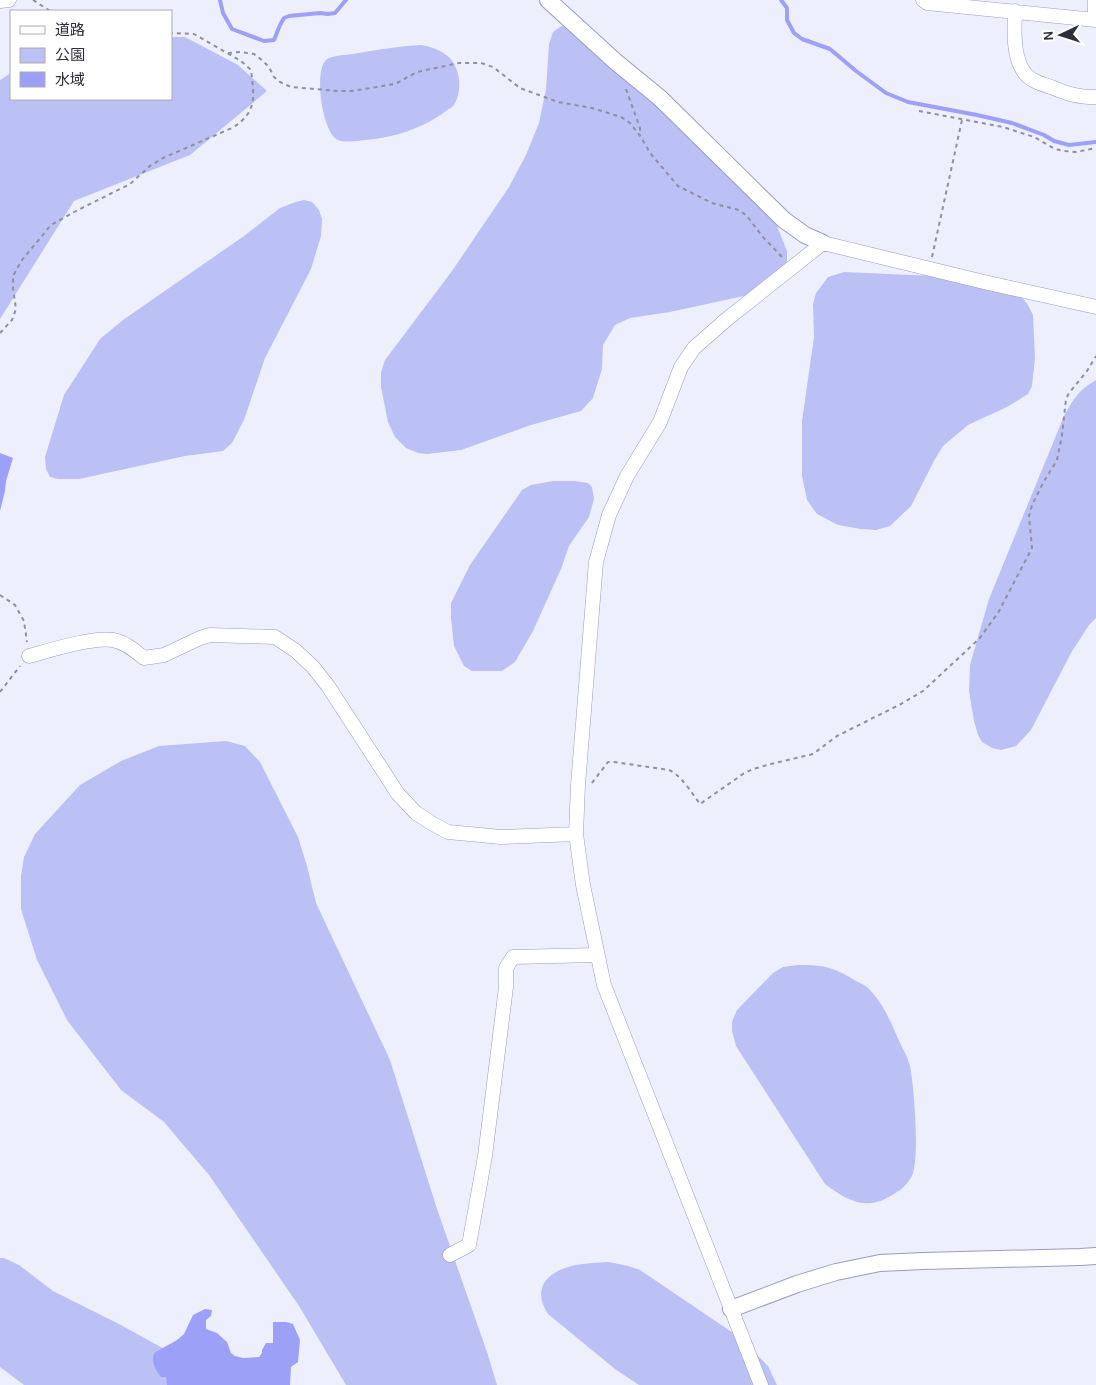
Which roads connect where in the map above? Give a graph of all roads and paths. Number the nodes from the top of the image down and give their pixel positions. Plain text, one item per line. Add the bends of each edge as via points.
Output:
1 (9, 0) edge
2 (33, 0) edge
3 (548, 0) edge
4 (923, 0) edge
5 (1095, 0) edge
6 (0, 2) edge
7 (1010, 7) edge
8 (48, 10) edge
9 (1096, 20) edge
10 (172, 33) edge
11 (228, 53) junction
12 (625, 70) junction
13 (1096, 97) edge
14 (919, 110) dead end
15 (963, 119) junction
16 (641, 137) junction
17 (1096, 148) edge
18 (823, 243) junction
19 (792, 267) junction
20 (927, 268) junction
21 (1096, 307) edge
22 (0, 333) edge
23 (1096, 356) edge
24 (0, 595) edge
25 (29, 656) junction
26 (0, 692) edge
27 (578, 785) junction
28 (576, 834) junction
29 (597, 954) junction
30 (450, 1255) dead end
31 (1096, 1256) edge
32 (731, 1309) junction
33 (761, 1385) edge

1 - 6 street
2 - 8 path
3 - 12 street
4 - 7 street via 927,3
5 - 9 street
7 - 9 street
7 - 13 street via 1019,62 1031,80 1072,95
10 - 11 path via 194,34
11 - 16 path via 254,54 264,60 274,77 291,87 338,91 389,85 417,72 459,63 481,63 493,67 520,88 558,102 621,117
11 - 22 path via 251,70 254,98 241,122 162,158 130,184 51,225 13,276 16,309 12,320
12 - 16 path via 622,75
12 - 18 street via 660,98 784,220
14 - 15 path
15 - 17 path via 1034,137 1064,152
15 - 20 path
16 - 19 path via 650,154 678,186 712,203 739,210
18 - 19 street
18 - 20 street
19 - 27 street via 694,348 681,367 660,422 627,476 609,515 596,562
20 - 21 street
23 - 27 path via 1066,399 1057,460 1029,516 1032,548 1008,596 979,639 922,691 837,736 813,754 743,774 700,804 680,778 669,770 608,762 591,784
24 - 25 path via 15,605 24,621
25 - 26 path
25 - 28 street via 98,640 114,640 144,658 164,655 210,635 275,637 313,667 398,794 416,813 448,832 501,837
27 - 28 street
28 - 29 street
29 - 30 street via 512,957 506,968 485,1156 469,1245
29 - 32 street via 604,985
31 - 32 street via 880,1263 820,1276
32 - 33 street

